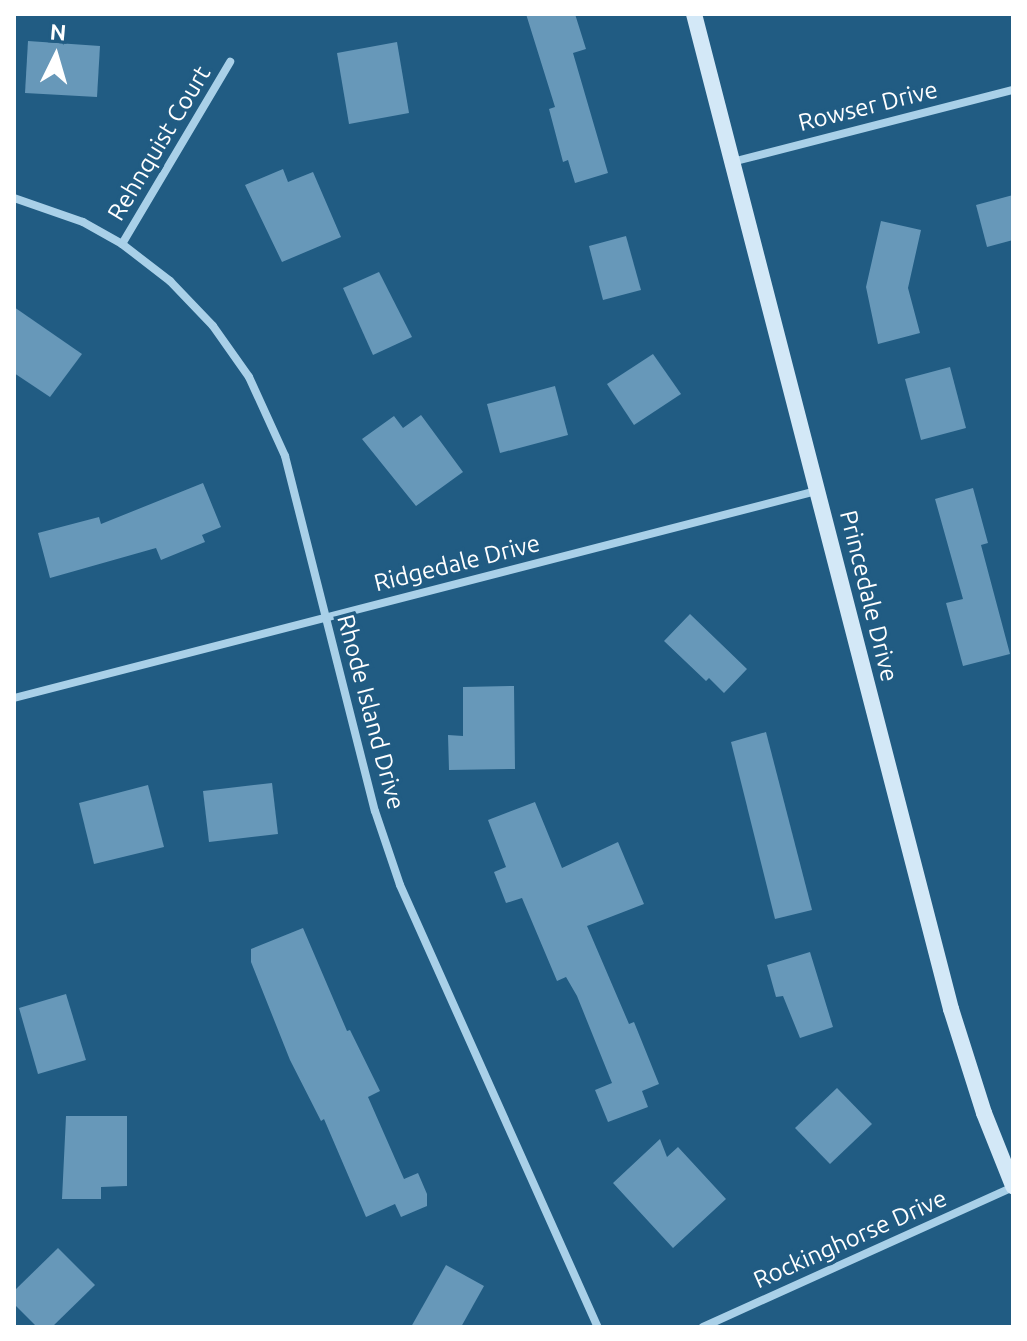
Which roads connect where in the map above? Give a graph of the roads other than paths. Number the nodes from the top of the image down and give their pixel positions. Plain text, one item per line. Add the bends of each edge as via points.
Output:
1 (694, 14) edge
2 (230, 62) dead end
3 (1013, 90) edge
4 (732, 162) junction
5 (14, 198) edge
6 (122, 244) junction
7 (817, 491) junction
8 (326, 617) junction
9 (14, 698) edge
10 (1013, 1186) edge
11 (598, 1327) edge
12 (703, 1327) edge

1 - 4 street, Princedale Drive
2 - 6 street, Rehnquist Court
3 - 4 street, Rowser Drive
4 - 7 street, Princedale Drive
5 - 6 street, Rhode Island Drive via 83,222
6 - 8 street, Rhode Island Drive via 170,281 213,326 249,377 285,456
7 - 8 street, Ridgedale Drive
7 - 10 street, Princedale Drive via 951,1009
8 - 9 street, Ridgedale Drive
8 - 11 street, Rhode Island Drive via 375,811 400,885
10 - 12 street, Rockinghorse Drive

